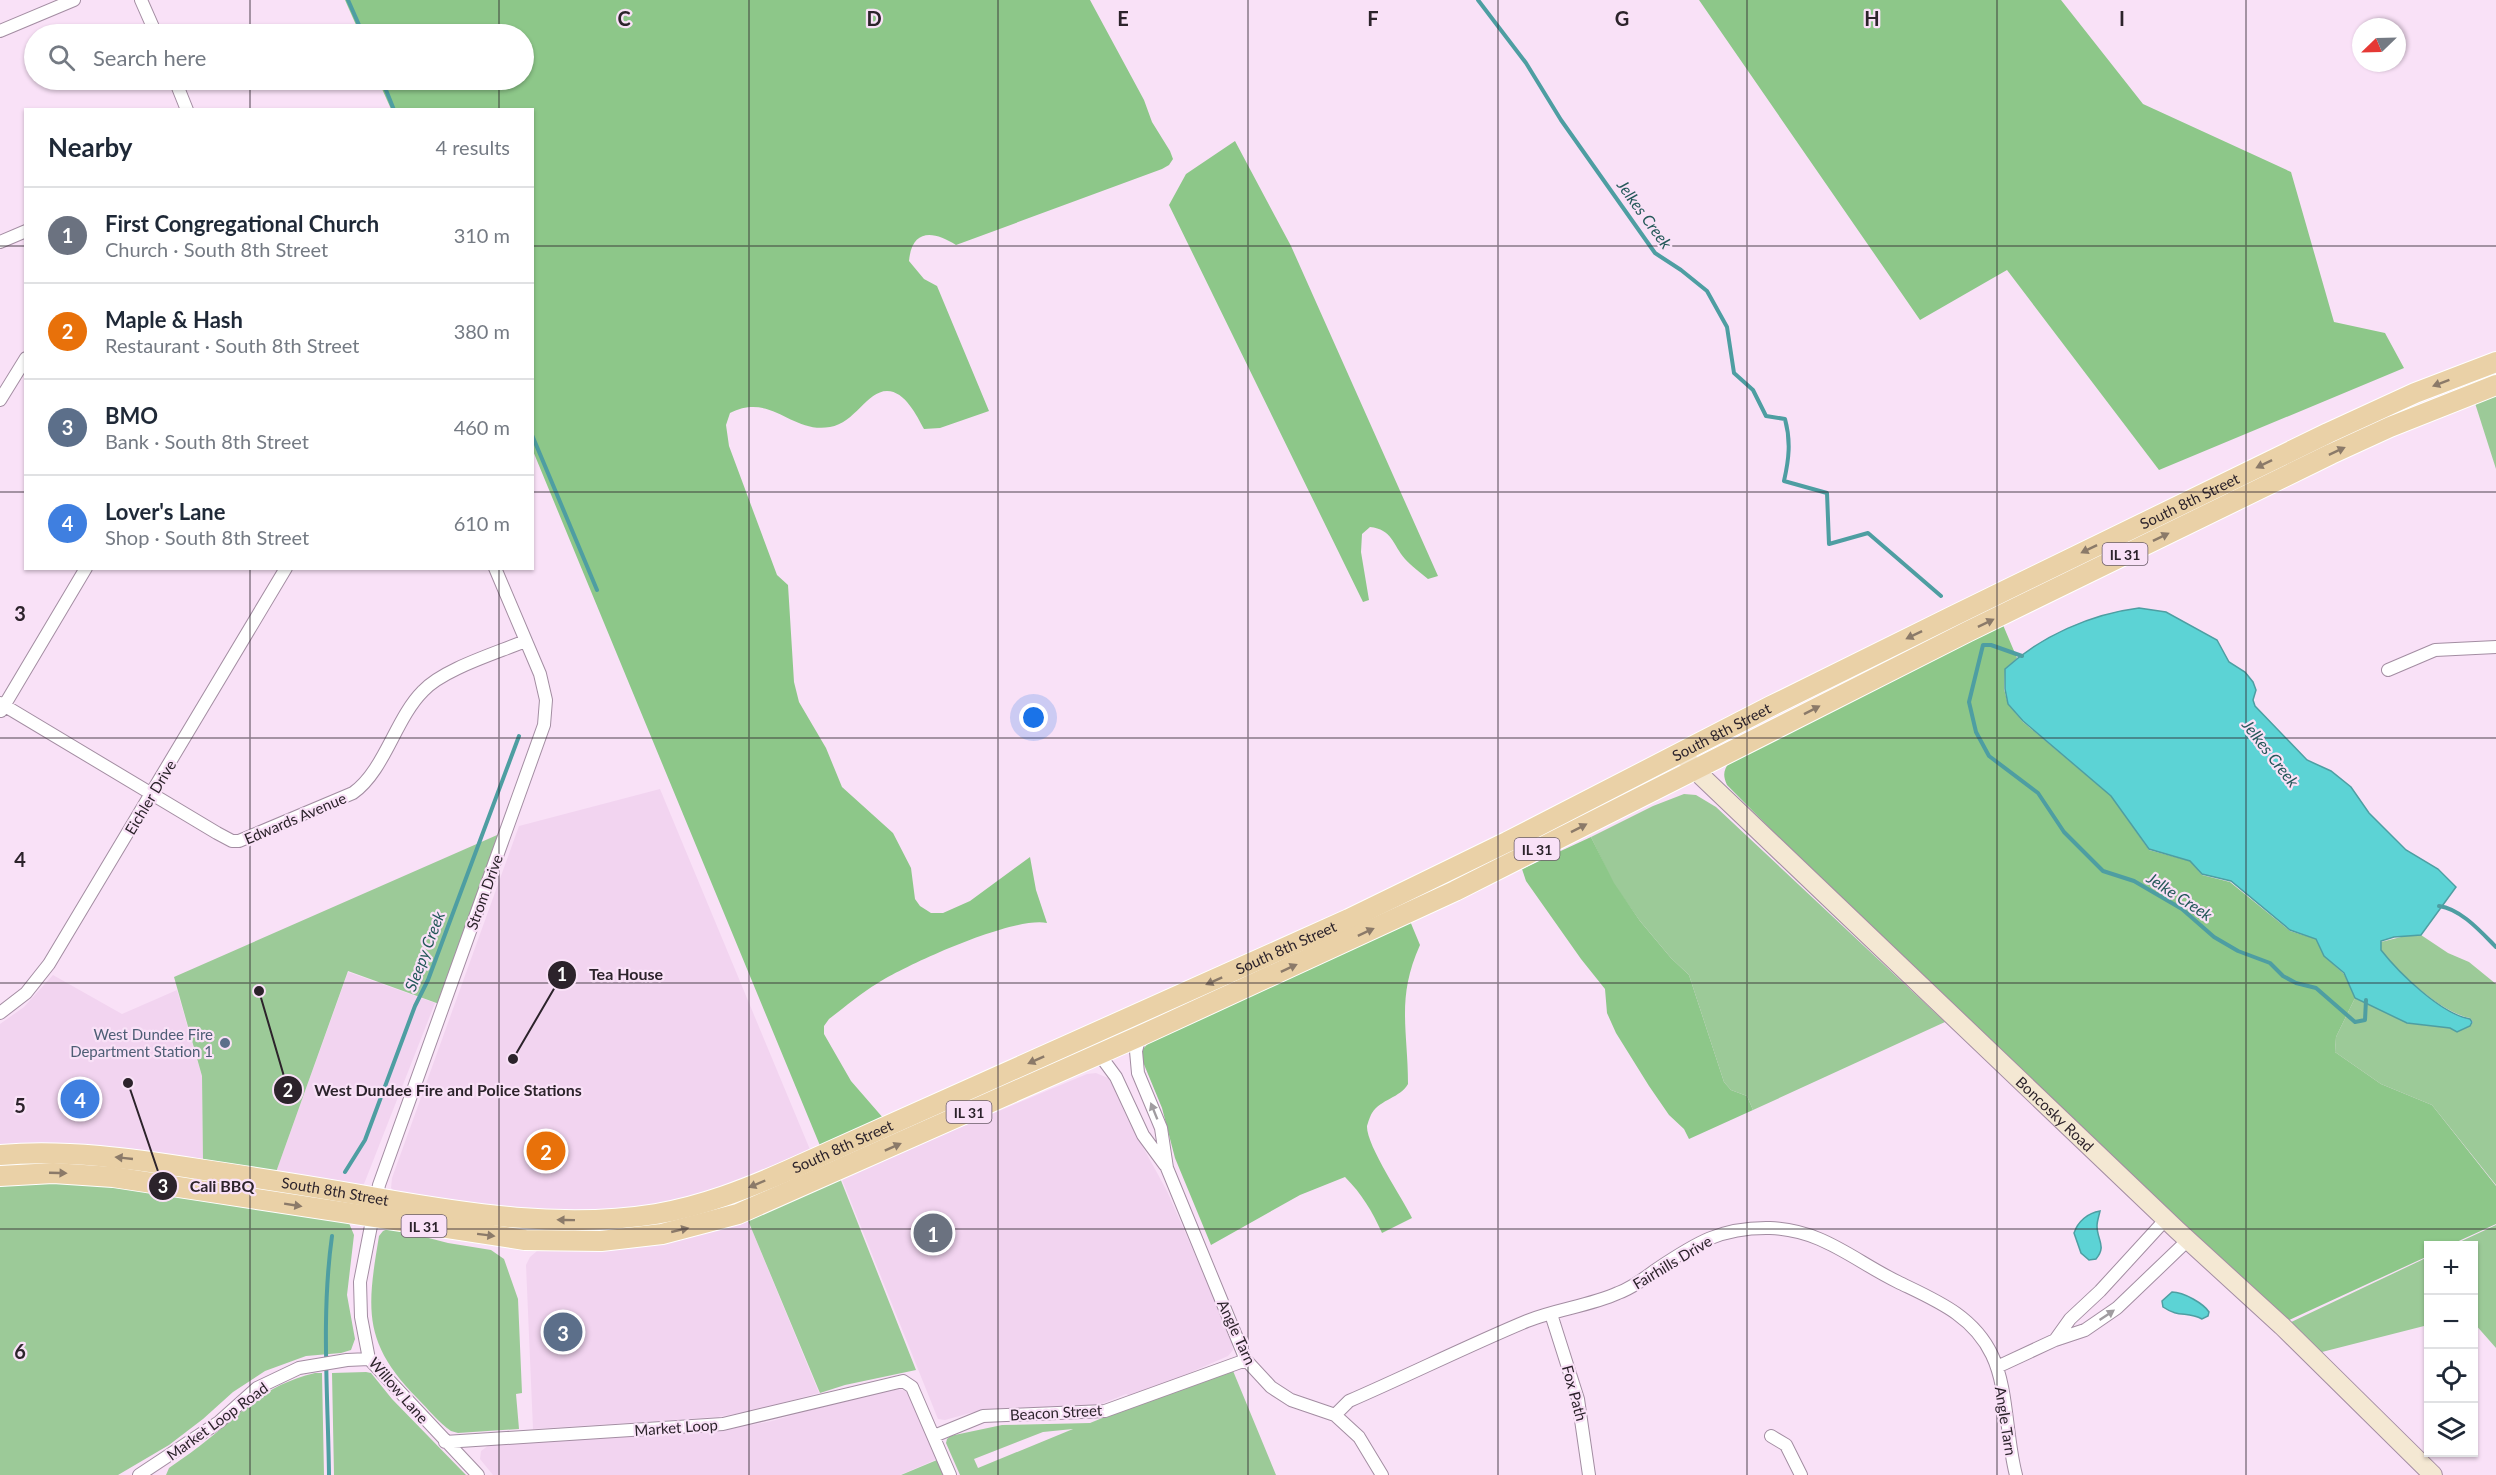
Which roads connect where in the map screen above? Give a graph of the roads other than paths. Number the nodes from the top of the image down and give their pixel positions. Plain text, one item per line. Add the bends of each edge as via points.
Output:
1 (74, 0) edge
2 (141, 0) edge
3 (152, 24) edge
4 (0, 31) edge
5 (179, 90) edge
6 (186, 108) edge
7 (24, 232) edge
8 (0, 242) edge
9 (24, 361) edge
10 (2496, 362) edge
11 (2496, 385) edge
12 (0, 400) edge
13 (85, 570) edge
14 (284, 570) edge
15 (496, 570) edge
16 (525, 641) junction
17 (2496, 647) edge
18 (2388, 670) dead end
19 (1, 707) edge
20 (1682, 752) junction
21 (1694, 769) junction
22 (151, 794) junction
23 (0, 1013) edge
24 (1092, 1035) junction
25 (1140, 1036) junction
26 (1099, 1054) junction
27 (0, 1155) edge
28 (1167, 1168) junction
29 (0, 1176) edge
30 (377, 1198) junction
31 (373, 1217) junction
32 (2166, 1220) junction
33 (2188, 1240) junction
34 (1551, 1314) junction
35 (2055, 1340) junction
36 (369, 1359) junction
37 (1246, 1360) junction
38 (1997, 1367) junction
39 (1335, 1415) junction
40 (934, 1436) junction
41 (1771, 1436) dead end
42 (445, 1442) junction
43 (156, 1471) edge
44 (139, 1475) edge
45 (477, 1475) edge
46 (950, 1475) edge
47 (1382, 1475) edge
48 (1589, 1475) edge
49 (1801, 1475) edge
50 (2016, 1475) edge
51 (2433, 1475) edge

1 - 4 street
2 - 3 street
5 - 6 street
7 - 8 street
9 - 12 street
10 -> 20 main road, South 8th Street via 2328,433
21 -> 11 main road, South 8th Street / IL 31 via 2331,454
13 - 19 street
14 - 22 street, Eichler Drive
15 - 16 street, Strom Drive
16 - 22 street, Edwards Avenue via 444,676 424,689 354,793 255,836 232,841
16 - 30 street, Strom Drive via 544,687 543,730
17 - 18 street via 2435,650
19 - 22 street, Edwards Avenue
20 - 21 street, Boncosky Road
20 -> 24 main road, South 8th Street via 1349,919
25 -> 21 main road, South 8th Street / IL 31 via 1455,891
21 - 32 street, Boncosky Road
22 - 23 street, Eichler Drive via 49,964 26,993
24 - 26 street, Angle Tarn
24 -> 30 main road, South 8th Street via 752,1187 679,1209 607,1220 524,1219
25 - 26 main road, South 8th Street / IL 31
28 -> 25 street, Angle Tarn via 1161,1128 1138,1072 1136,1051
26 - 28 street, Angle Tarn via 1116,1077 1143,1136
31 -> 26 main road, South 8th Street / IL 31 via 525,1240 601,1241 662,1234 738,1214 781,1197
30 -> 27 main road, South 8th Street via 142,1160 73,1154
28 - 37 street, Angle Tarn
29 -> 31 main road, South 8th Street / IL 31 via 53,1173 113,1177
30 - 31 street, Strom Drive
31 - 36 street, Willow Lane via 359,1298
32 - 33 street, Boncosky Road
32 - 35 street via 2070,1319
35 -> 33 street via 2085,1330 2117,1308
33 - 51 street, Boncosky Road via 2282,1326
34 - 38 street, Fairhills Drive via 1622,1292 1711,1236 1771,1228 1831,1242 1883,1274 1931,1296 1972,1325
34 - 39 street, Fairhills Drive via 1529,1320 1349,1401
34 - 48 street, Fox Path via 1578,1399
35 - 38 street
36 - 42 street, Willow Lane
36 - 43 street, Market Loop Road via 299,1368 257,1388
37 - 39 street, Angle Tarn via 1271,1388 1291,1400
37 - 40 street, Beacon Street via 1105,1411 983,1416
38 - 50 street, Angle Tarn
39 - 47 street, Angle Tarn via 1359,1437
40 - 42 street, Market Loop via 912,1387 903,1381 723,1424
40 - 46 street
41 - 49 street via 1786,1445
42 - 45 street, Willow Lane
43 - 44 street, Market Loop Road

